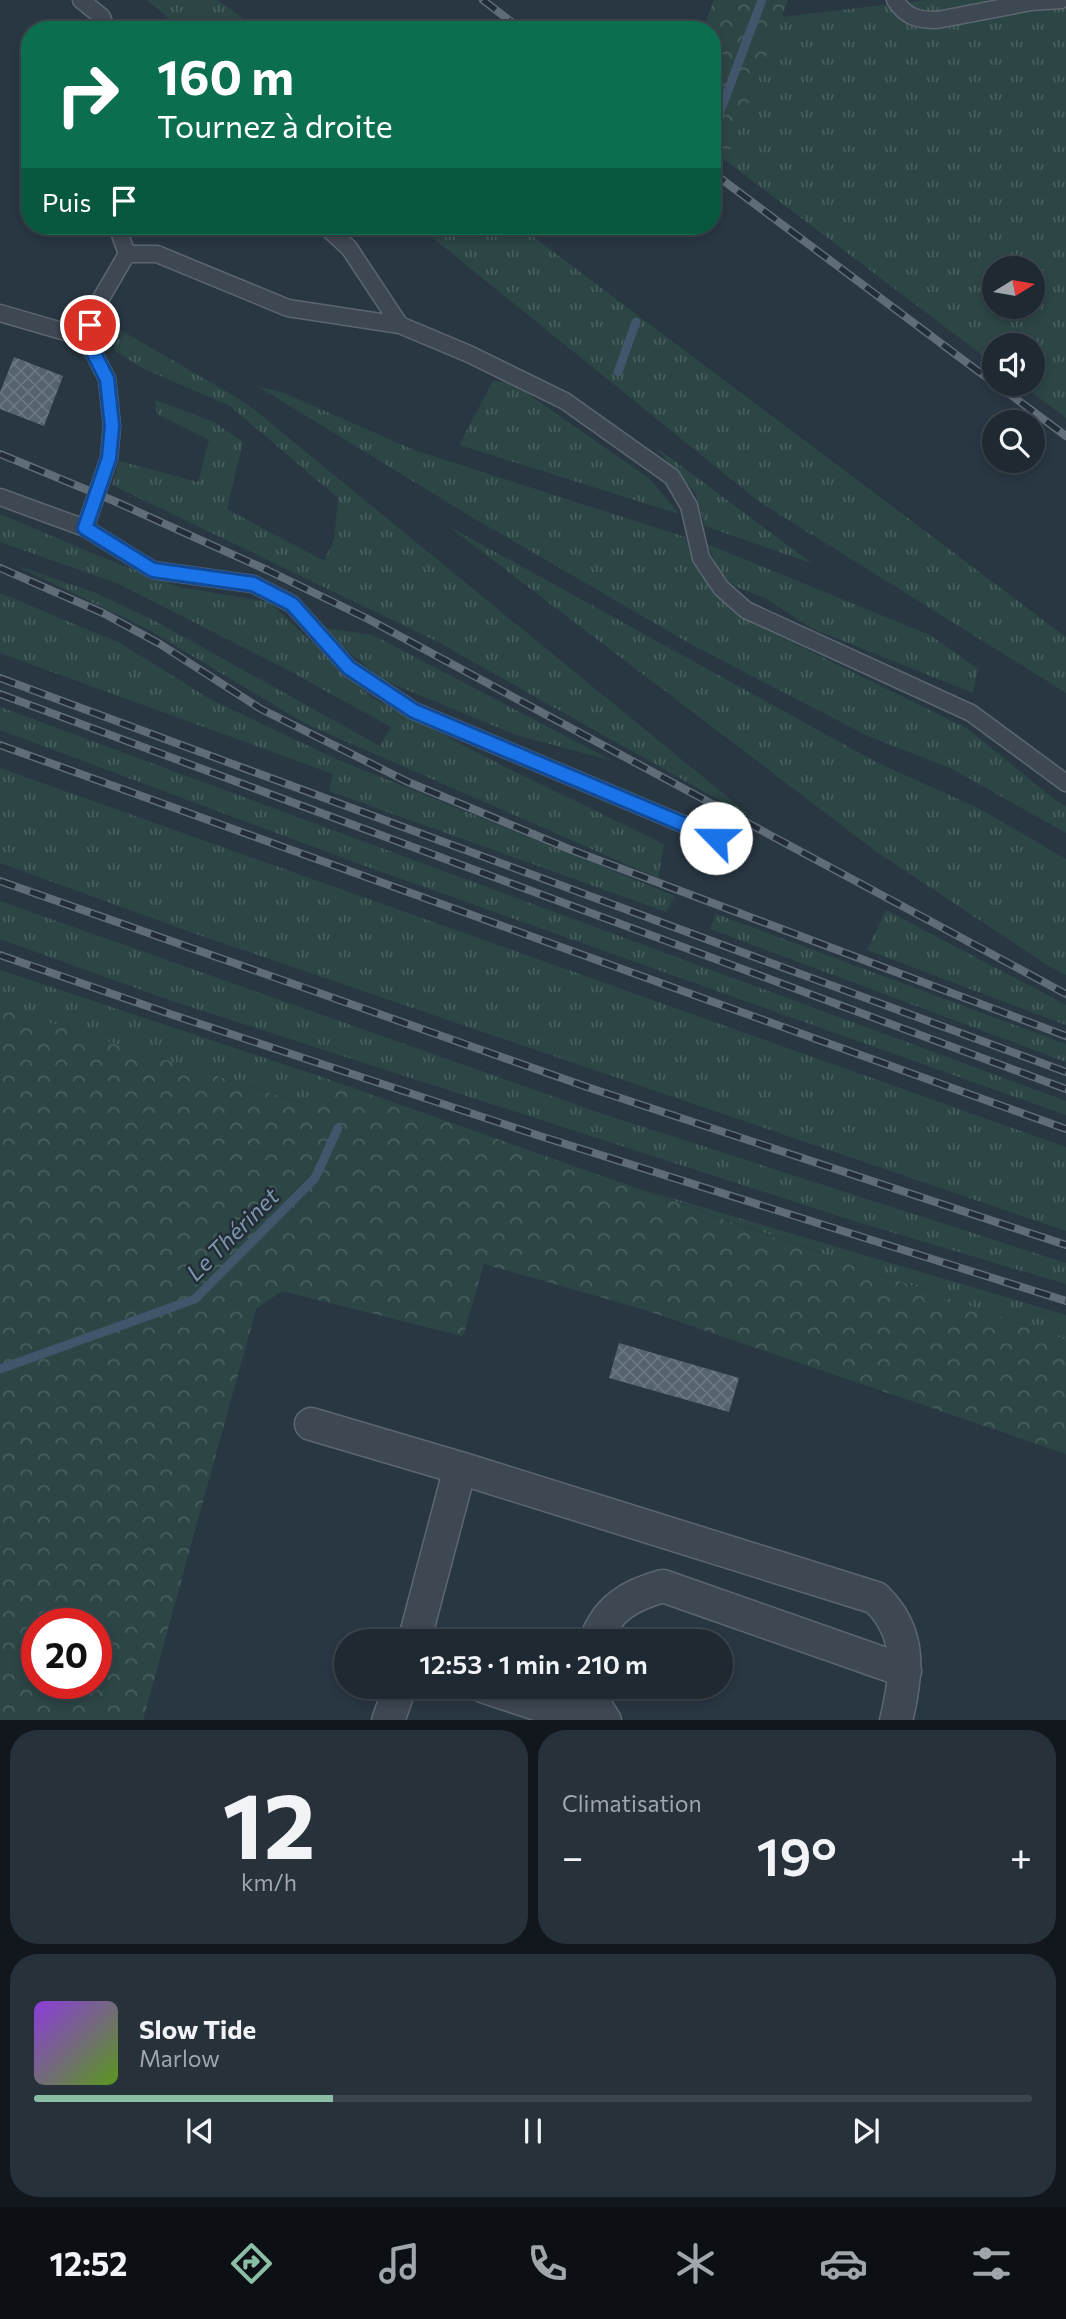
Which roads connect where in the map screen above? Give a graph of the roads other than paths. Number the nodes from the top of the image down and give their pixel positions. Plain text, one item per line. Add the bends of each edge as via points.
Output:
1 (81, 0) edge
2 (895, 0) edge
3 (1061, 0) edge
4 (104, 21) edge
5 (120, 235) edge
6 (335, 235) edge
7 (127, 254) junction
8 (0, 313) edge
9 (400, 325) junction
10 (86, 338) junction
11 (0, 498) edge
12 (85, 528) junction
13 (1066, 783) edge
14 (716, 838) dead end
15 (311, 1424) dead end
16 (460, 1468) junction
17 (417, 1629) edge
18 (600, 1629) edge
19 (905, 1671) junction
20 (396, 1699) edge
21 (522, 1699) edge
22 (594, 1699) edge
23 (906, 1718) edge
24 (388, 1720) edge
25 (588, 1720) edge
26 (605, 1720) edge

1 - 4 lane
2 - 3 lane via 911,18 937,20
5 - 7 lane
6 - 9 lane via 349,248
7 - 9 lane via 157,254 288,308
7 - 10 lane via 96,307
8 - 10 lane
9 - 13 lane via 565,401 672,477 690,506 701,558 721,588 746,610 971,713
10 - 12 lane via 107,379 112,426 109,458
11 - 12 lane
12 - 14 lane via 153,570 253,584 292,604 349,668 414,711
15 - 16 street
16 - 17 street
16 - 19 street via 876,1598 894,1619
18 - 19 street via 616,1608 638,1593 663,1586
19 - 23 street
20 - 24 street
21 - 25 street
22 - 26 street

